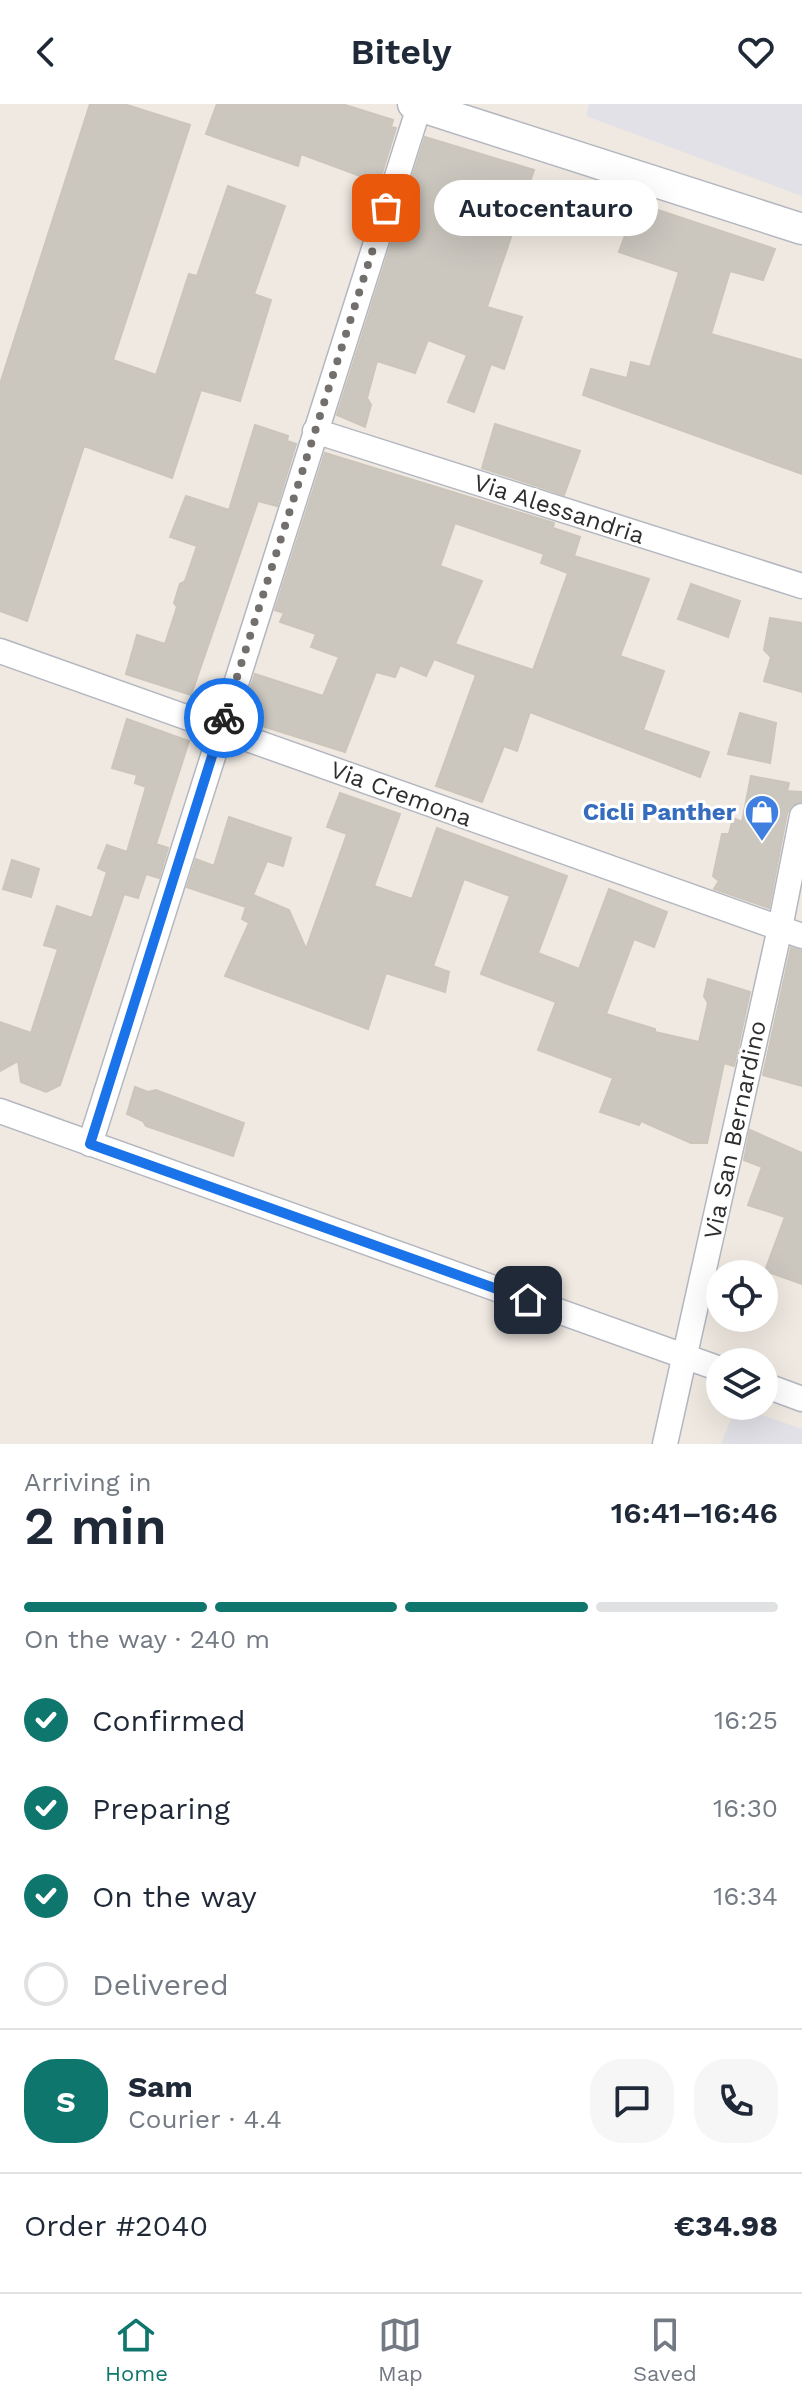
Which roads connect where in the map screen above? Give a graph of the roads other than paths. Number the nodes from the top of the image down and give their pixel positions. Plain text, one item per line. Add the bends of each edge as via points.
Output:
1 (417, 105) edge
2 (802, 229) edge
3 (315, 431) junction
4 (802, 586) edge
5 (0, 651) edge
6 (220, 729) junction
7 (802, 816) edge
8 (791, 932) edge
9 (0, 1111) edge
10 (90, 1144) junction
11 (685, 1357) junction
12 (706, 1364) edge
13 (778, 1390) edge
14 (802, 1399) edge
15 (665, 1444) edge

1 - 2 street
1 - 3 street
3 - 4 street, Via Alessandria
3 - 6 street
5 - 6 street, Via Cremona
6 - 8 street, Via Cremona
6 - 10 street
7 - 8 street, Via San Bernardino
8 - 11 street, Via San Bernardino
9 - 10 street
10 - 11 street
11 - 12 street
11 - 15 street, Via San Bernardino
13 - 14 street

